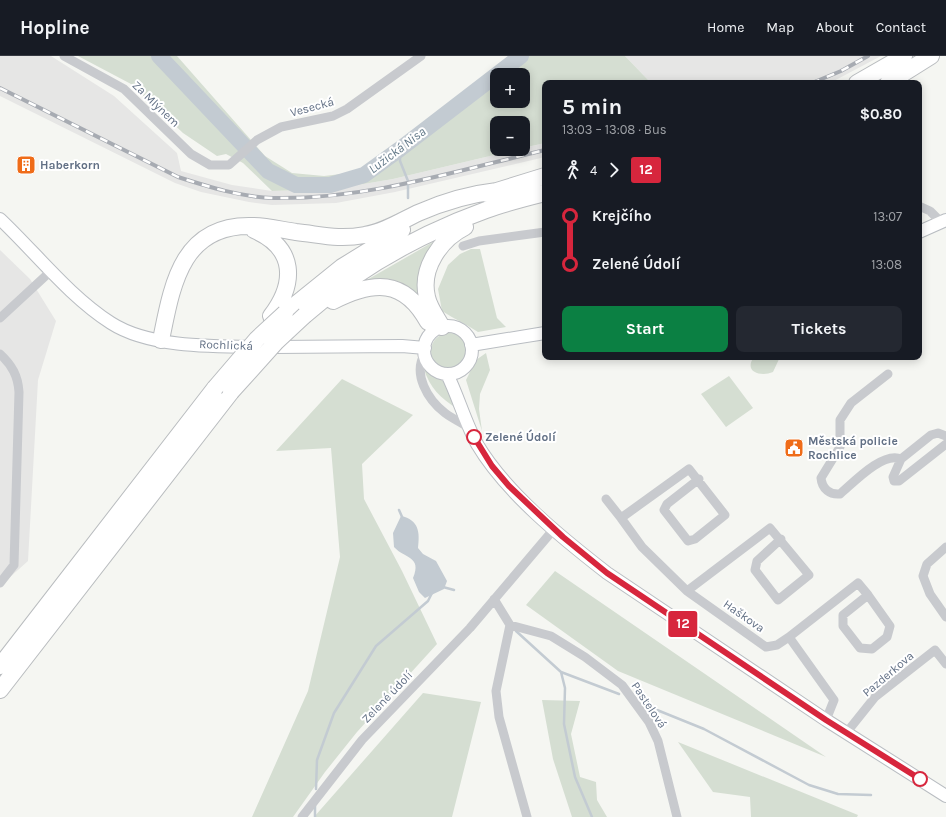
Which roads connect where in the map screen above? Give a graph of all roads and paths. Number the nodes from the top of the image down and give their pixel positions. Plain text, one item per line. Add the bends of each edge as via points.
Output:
1 (64, 56) edge
2 (404, 56) edge
3 (421, 56) edge
4 (904, 56) edge
5 (931, 56) edge
6 (412, 62) junction
7 (862, 80) edge
8 (893, 80) edge
9 (232, 163) joint
10 (542, 177) edge
11 (496, 191) junction
12 (542, 194) edge
13 (542, 197) edge
14 (922, 207) edge
15 (0, 219) edge
16 (944, 221) edge
17 (245, 226) junction
18 (922, 231) edge
19 (542, 232) edge
20 (463, 246) dead end
21 (52, 270) junction
22 (284, 306) junction
23 (305, 315) junction
24 (0, 318) edge
25 (438, 329) junction
26 (542, 333) edge
27 (162, 340) junction
28 (472, 345) junction
29 (425, 351) junction
30 (0, 354) edge
31 (460, 372) junction
32 (447, 374) junction
33 (888, 374) dead end
34 (461, 423) junction
35 (946, 436) edge
36 (946, 444) edge
37 (901, 459) junction
38 (699, 479) junction
39 (509, 486) junction
40 (606, 499) dead end
41 (621, 518) junction
42 (554, 529) junction
43 (781, 539) junction
44 (946, 547) edge
45 (0, 583) edge
46 (688, 591) junction
47 (868, 595) junction
48 (494, 598) junction
49 (946, 617) edge
50 (510, 624) junction
51 (789, 637) junction
52 (946, 664) edge
53 (0, 666) edge
54 (0, 690) edge
55 (826, 720) junction
56 (846, 732) junction
57 (946, 796) edge
58 (302, 817) edge
59 (527, 817) edge
60 (677, 817) edge

1 - 9 street, Za Mlýnem via 124,89 202,162 219,166
2 - 6 street
3 - 6 street, Vesecká
4 - 7 highway
5 - 8 highway
6 - 9 street, Vesecká via 347,109 333,116 280,127 257,140
10 - 11 highway
11 - 17 highway via 476,193 420,212 369,234 346,238
11 - 22 highway via 450,208 387,238
12 - 23 highway via 487,210 422,237 370,266
13 - 25 highway via 474,222 456,231 442,243 428,269 426,285 427,298
14 - 16 street
15 - 21 street, Rochlická
16 - 18 street
17 - 22 highway via 270,238 281,249 287,261 289,274
17 - 27 highway via 217,232 192,248 172,289
19 - 20 street via 479,241
21 - 24 street
21 - 27 street, Rochlická via 79,297 111,323 142,337
22 - 53 highway, bridge via 215,388
23 - 25 highway via 353,291 371,286 402,292 413,300
23 - 54 highway, bridge via 276,342 231,392
25 - 28 street via 450,326 463,331
25 - 29 street via 426,341
26 - 28 street
27 - 29 street, Rochlická via 206,346 402,346
28 - 31 street via 471,358
29 - 32 street via 432,367
29 - 34 street via 420,360 420,374 425,388 433,402
30 - 45 street via 9,362 15,373 19,392 14,565
31 - 32 street
31 - 39 street via 480,441
32 - 34 street
33 - 37 street via 851,403 840,420 840,447 821,478 822,483 829,492 840,494 882,461 896,457
34 - 39 street
35 - 37 street via 931,435
36 - 37 street via 897,482 893,477
38 - 38 street via 726,515 695,540 688,540 664,510 667,504
38 - 41 street via 689,469
39 - 42 street
40 - 41 street, Haškova
41 - 46 street, Haškova via 642,547
42 - 48 street, Zelené údolí
42 - 55 street via 607,573
43 - 43 street via 809,575 778,600 755,570 757,561
43 - 46 street via 770,528
44 - 49 street via 927,564 923,576 930,594
46 - 51 street, Haškova via 766,647 777,645
47 - 47 street, Haškova via 843,615 843,626 860,648 872,649 887,637 890,626
47 - 51 street, Haškova via 858,583
48 - 50 street
48 - 58 street, Zelené údolí via 470,628 362,740
50 - 59 street via 496,691 499,717
50 - 60 street, Pastelová via 551,636 585,657 622,685 649,722 658,741
51 - 55 street via 834,700
52 - 56 street, Pazderkova via 935,650 876,697
55 - 56 street
56 - 57 street

